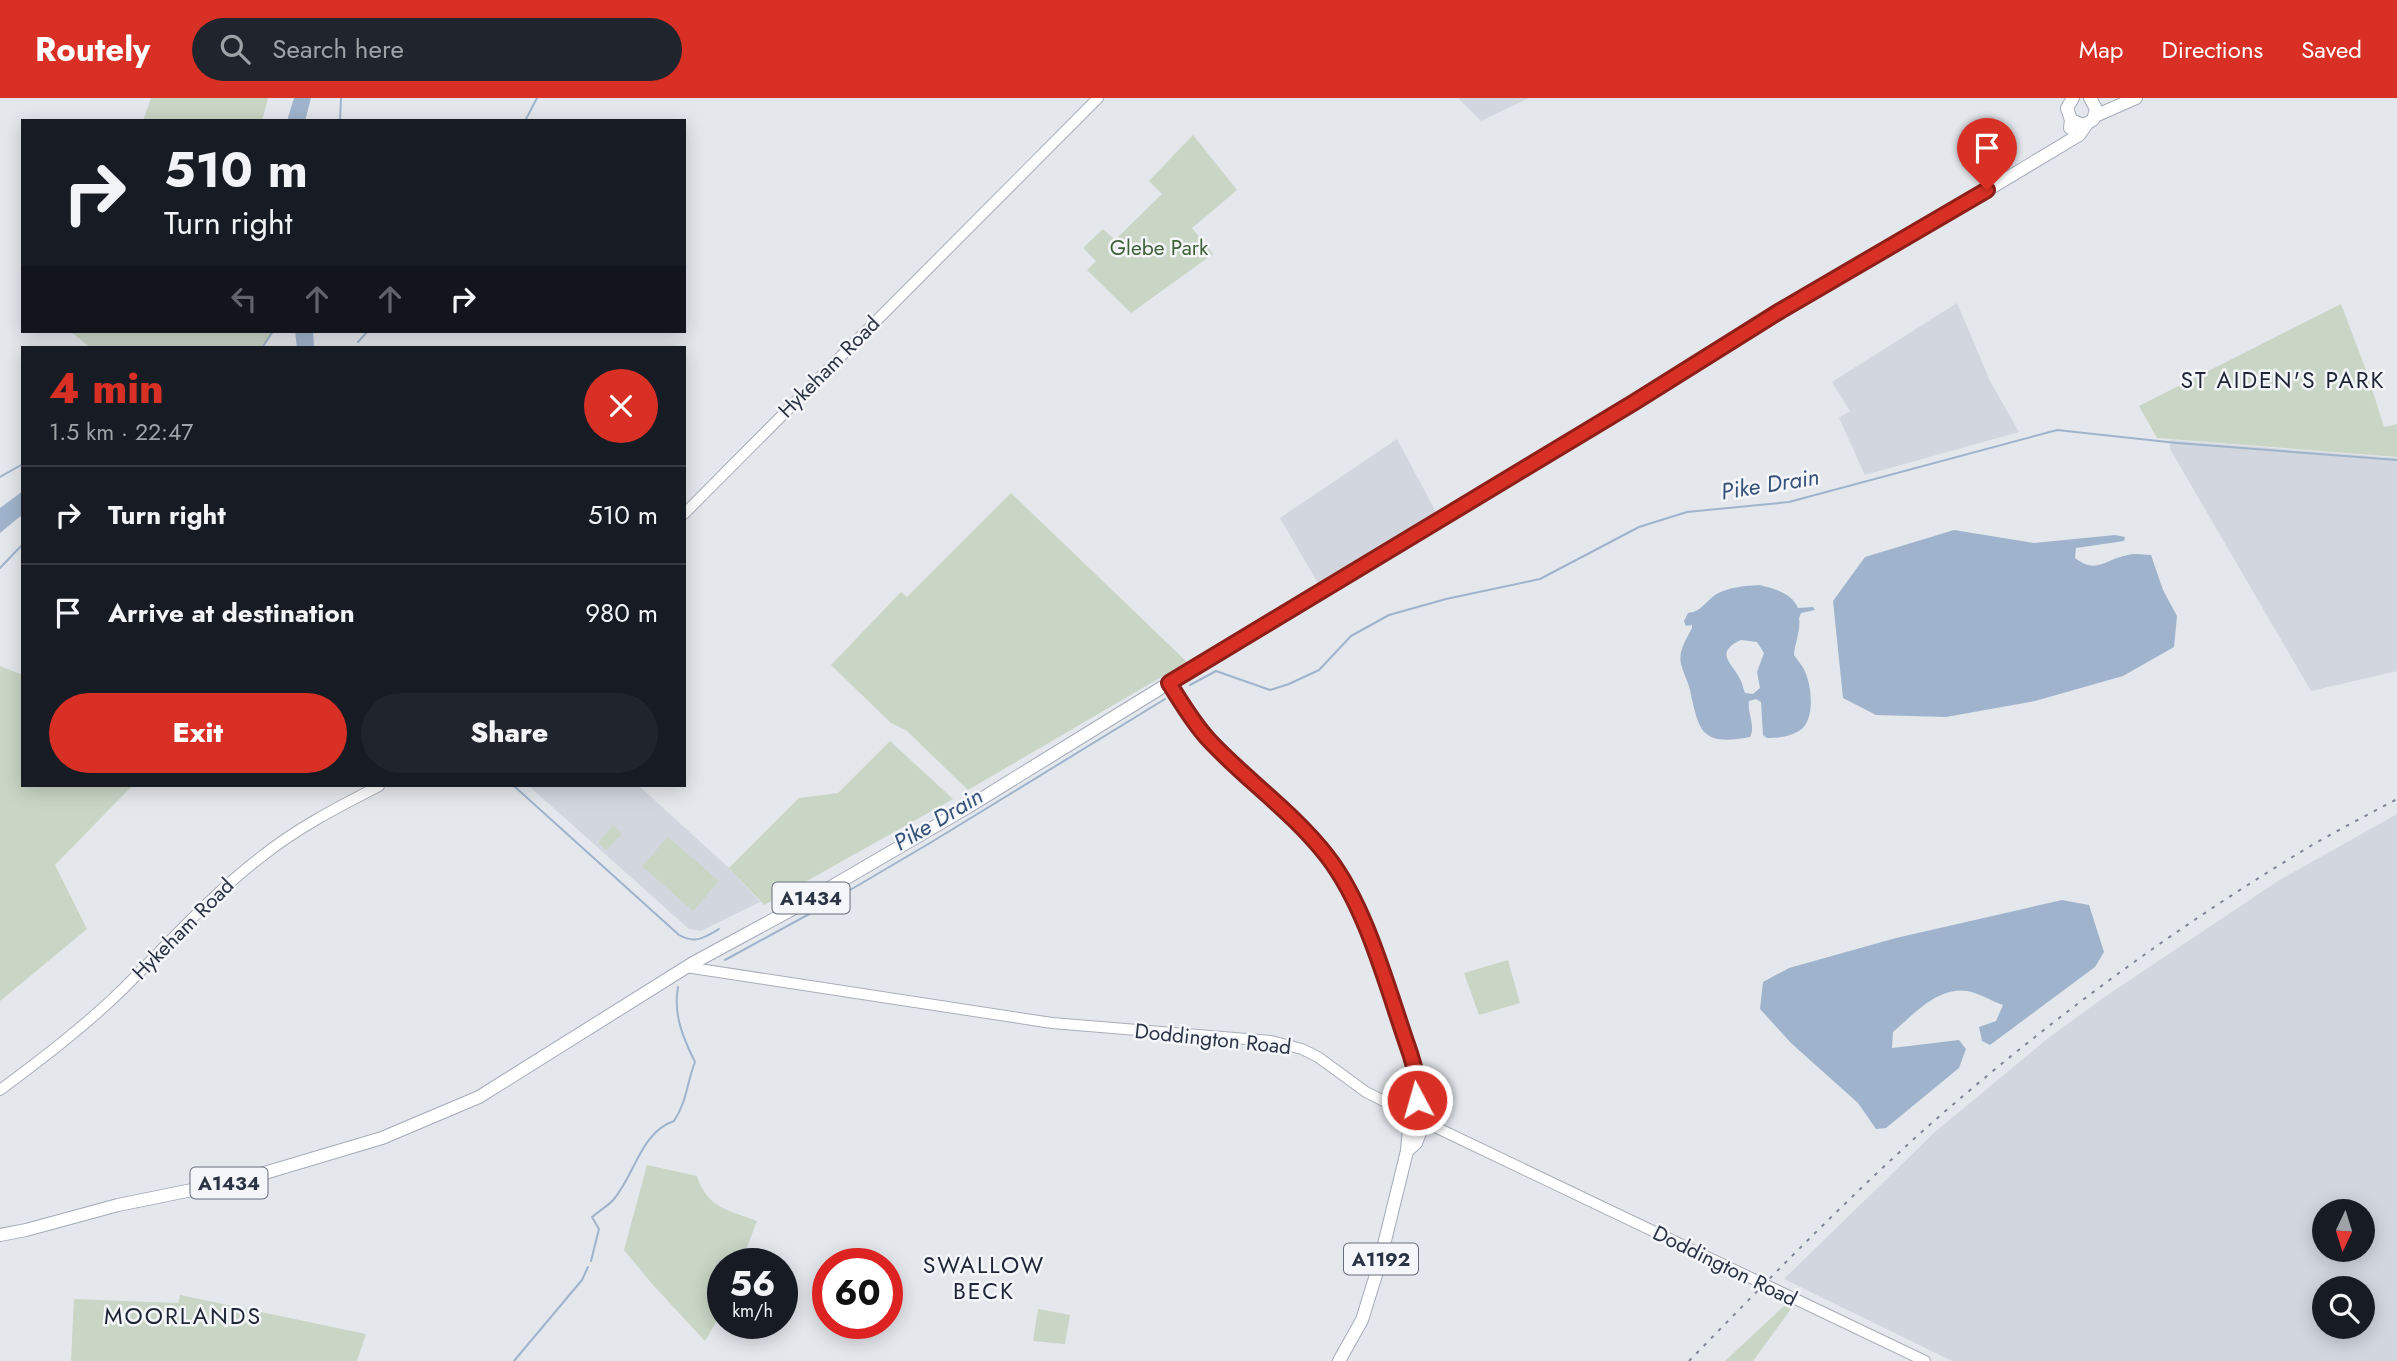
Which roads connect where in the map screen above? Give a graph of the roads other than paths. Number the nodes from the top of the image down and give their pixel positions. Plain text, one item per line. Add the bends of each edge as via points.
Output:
1 (1098, 98) edge
2 (2074, 98) edge
3 (2090, 99) edge
4 (2133, 100) edge
5 (2071, 120) junction
6 (2091, 120) junction
7 (2069, 139) junction
8 (686, 511) edge
9 (1169, 683) junction
10 (377, 787) edge
11 (720, 947) junction
12 (686, 967) junction
13 (723, 973) junction
14 (0, 1090) edge
15 (1415, 1117) junction
16 (0, 1235) edge
17 (1339, 1361) edge
18 (1925, 1361) edge

1 - 8 main road, Hykeham Road
2 - 5 main road via 2067,108
3 - 4 main road, A1434
3 - 6 main road via 2095,105
4 - 6 main road, A1434
5 - 6 main road via 2078,124
5 - 7 main road
6 - 7 main road, A1434 via 2079,135
7 - 9 main road, A1434
9 - 11 main road, A1434 via 968,807
9 - 15 main road, A1192 via 1205,737 1303,828 1347,886 1410,1053 1417,1093
10 - 14 main road, Hykeham Road via 262,855 85,1024
11 - 12 main road, A1434
11 - 13 main road via 715,961
12 - 13 main road, Doddington Road
12 - 16 main road, A1434 via 479,1097 408,1128 242,1180 142,1199
13 - 15 main road, Doddington Road via 1052,1023 1271,1041 1318,1057 1366,1092
15 - 17 main road, A1192 via 1370,1299
15 - 18 main road, Doddington Road

